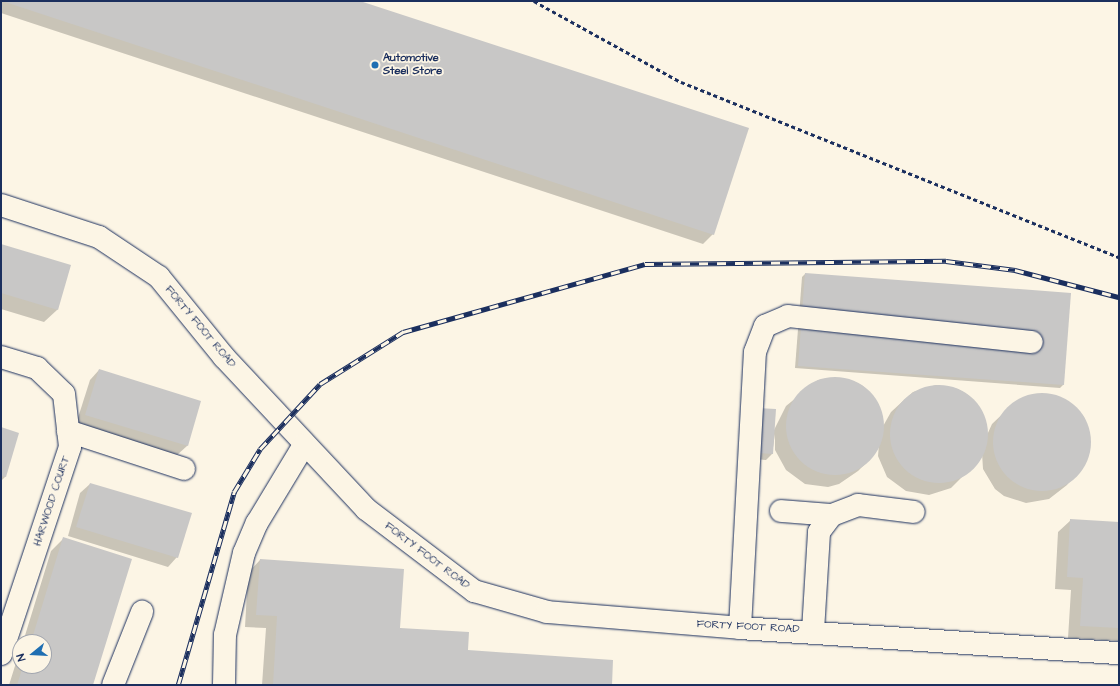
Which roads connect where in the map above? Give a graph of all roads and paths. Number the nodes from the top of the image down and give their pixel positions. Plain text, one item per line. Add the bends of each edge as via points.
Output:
1 (534, 1) edge
2 (1, 205) edge
3 (1119, 257) edge
4 (1032, 342) dead end
5 (1, 357) edge
6 (68, 431) junction
7 (304, 445) junction
8 (184, 468) dead end
9 (781, 511) dead end
10 (914, 512) dead end
11 (832, 515) junction
12 (142, 612) dead end
13 (740, 628) junction
14 (813, 631) junction
15 (1119, 653) edge
16 (1, 654) edge
17 (114, 685) edge
18 (224, 685) edge

1 - 3 path via 681,82
2 - 7 street, FORTY FOOT ROAD via 98,237 159,277 224,357
4 - 13 street via 788,316 765,326 755,352
5 - 6 street, HARWOOD COURT via 37,368 64,394
6 - 8 street
6 - 16 street, HARWOOD COURT via 70,447
7 - 13 street, FORTY FOOT ROAD via 366,509 474,591 546,612
7 - 18 street via 256,523 244,553 225,635
9 - 11 street
10 - 11 street via 858,505
11 - 14 street via 819,532
12 - 17 street
13 - 14 street, FORTY FOOT ROAD
14 - 15 street, FORTY FOOT ROAD

